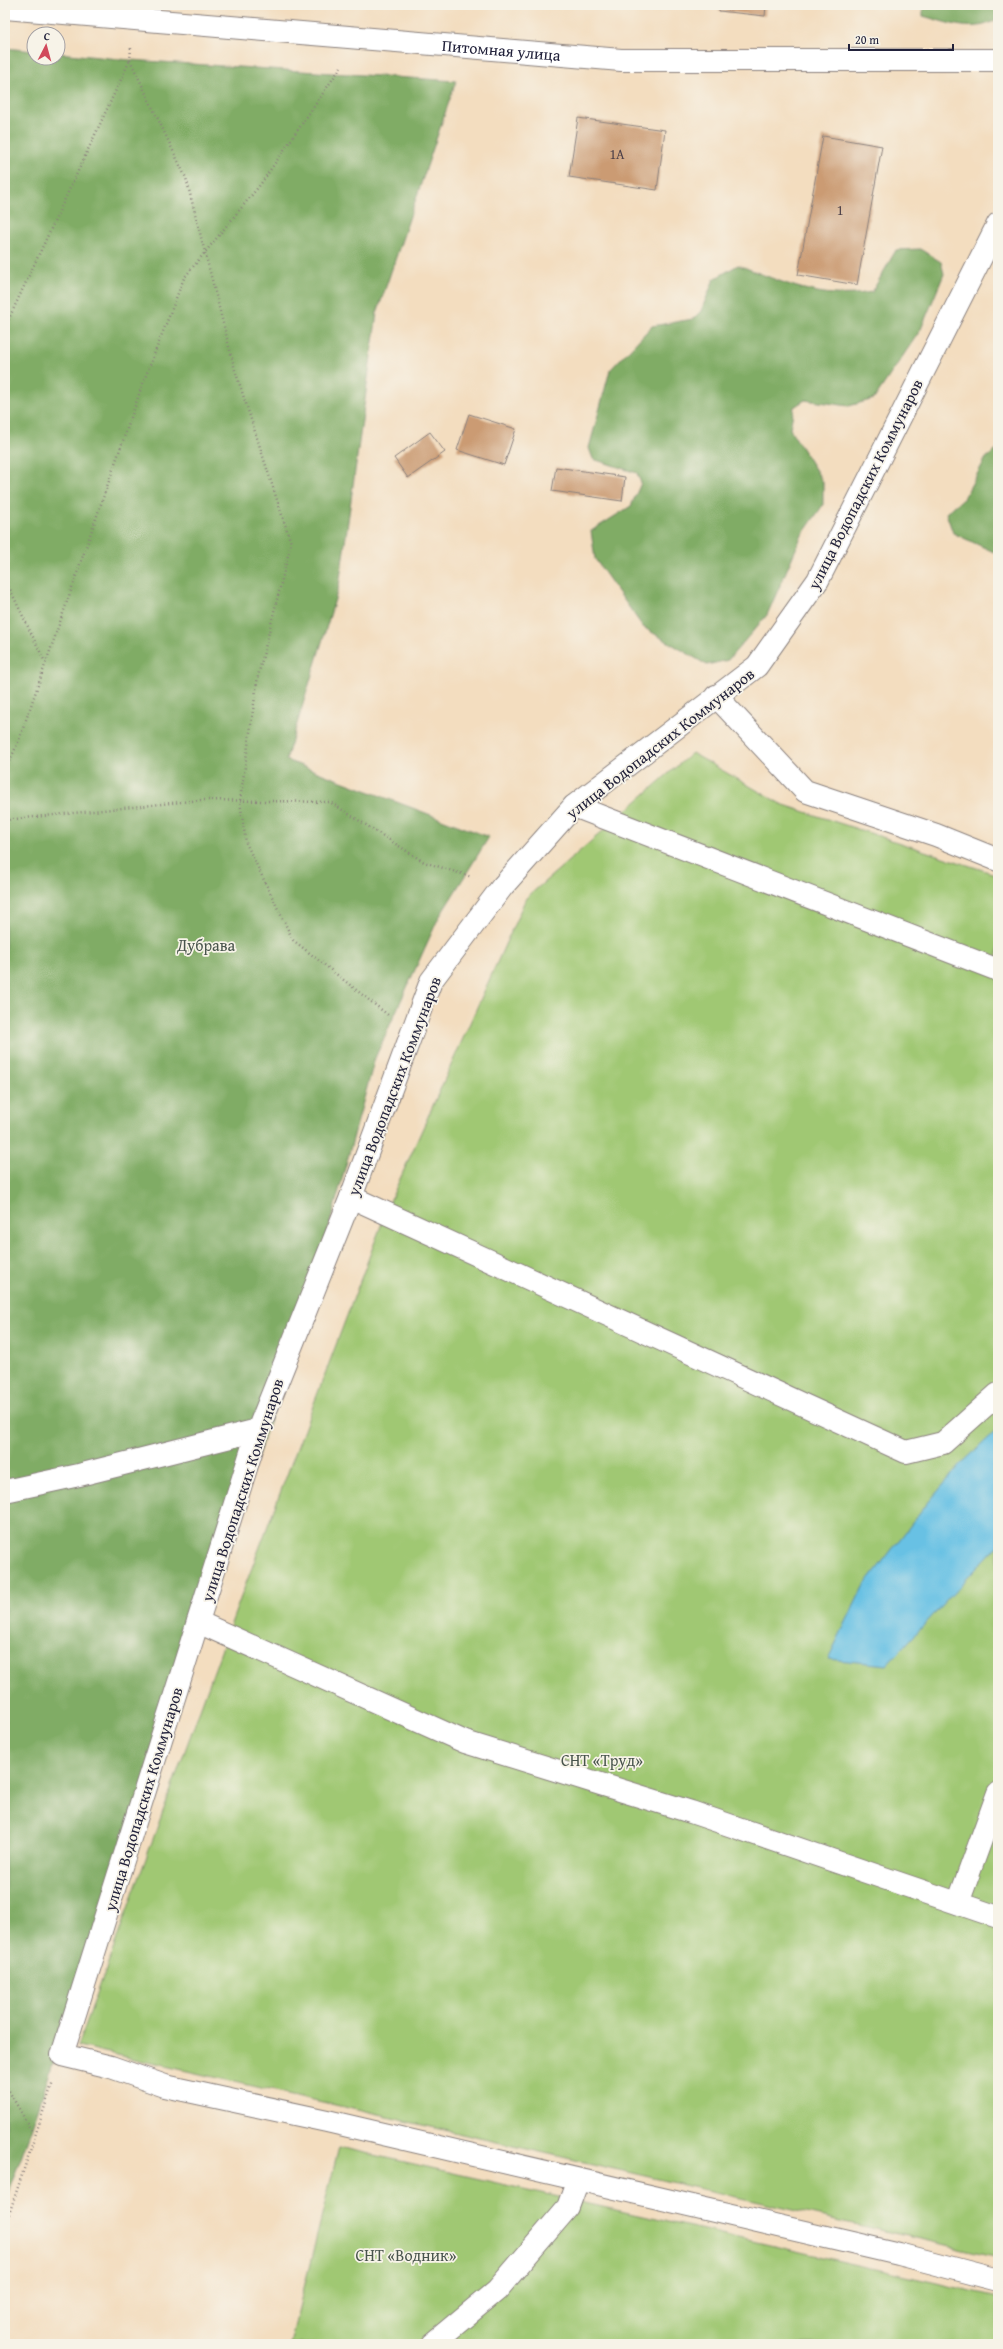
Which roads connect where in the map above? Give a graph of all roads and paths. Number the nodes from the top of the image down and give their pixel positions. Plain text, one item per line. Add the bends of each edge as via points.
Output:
1 (5, 8) edge
2 (132, 11) edge
3 (361, 38) junction
4 (130, 60) junction
5 (998, 60) edge
6 (998, 224) edge
7 (206, 252) junction
8 (5, 327) edge
9 (5, 579) edge
10 (46, 662) junction
11 (716, 696) junction
12 (5, 772) edge
13 (240, 801) junction
14 (574, 806) junction
15 (5, 820) edge
16 (998, 860) edge
17 (502, 887) junction
18 (998, 970) edge
19 (393, 1019) dead end
20 (351, 1197) junction
21 (998, 1394) edge
22 (258, 1430) junction
23 (5, 1491) edge
24 (198, 1622) junction
25 (998, 1793) edge
26 (958, 1904) junction
27 (998, 1917) edge
28 (62, 2055) junction
29 (5, 2084) edge
30 (31, 2130) dead end
31 (578, 2180) junction
32 (5, 2226) edge
33 (998, 2280) edge
34 (432, 2344) edge

1 - 2 street, Питомная улица
2 - 3 street, Питомная улица
2 - 4 path
3 - 5 street, Питомная улица via 621,60
3 - 7 path via 260,186
4 - 7 path via 186,178
4 - 8 path
6 - 11 street, улица Водопадских Коммунаров via 818,580 757,666
7 - 10 path via 184,278 162,334
7 - 13 path via 235,370 291,543 258,676
9 - 10 path
10 - 12 path
11 - 14 street, улица Водопадских Коммунаров
11 - 16 street via 805,791 936,835
13 - 15 path via 201,800
13 - 17 path via 330,802 424,862
13 - 19 path via 246,843 292,940
14 - 17 street, улица Водопадских Коммунаров
14 - 18 street
17 - 20 street, улица Водопадских Коммунаров via 431,981
20 - 21 street via 906,1452 943,1443
20 - 22 street, улица Водопадских Коммунаров
22 - 23 street
22 - 24 street, улица Водопадских Коммунаров
24 - 26 street via 465,1742 691,1812
24 - 28 street, улица Водопадских Коммунаров
25 - 26 street
26 - 27 street
28 - 31 street via 111,2067 165,2086
28 - 32 path
29 - 30 path
31 - 33 street via 899,2254
31 - 34 street via 568,2207 496,2290

